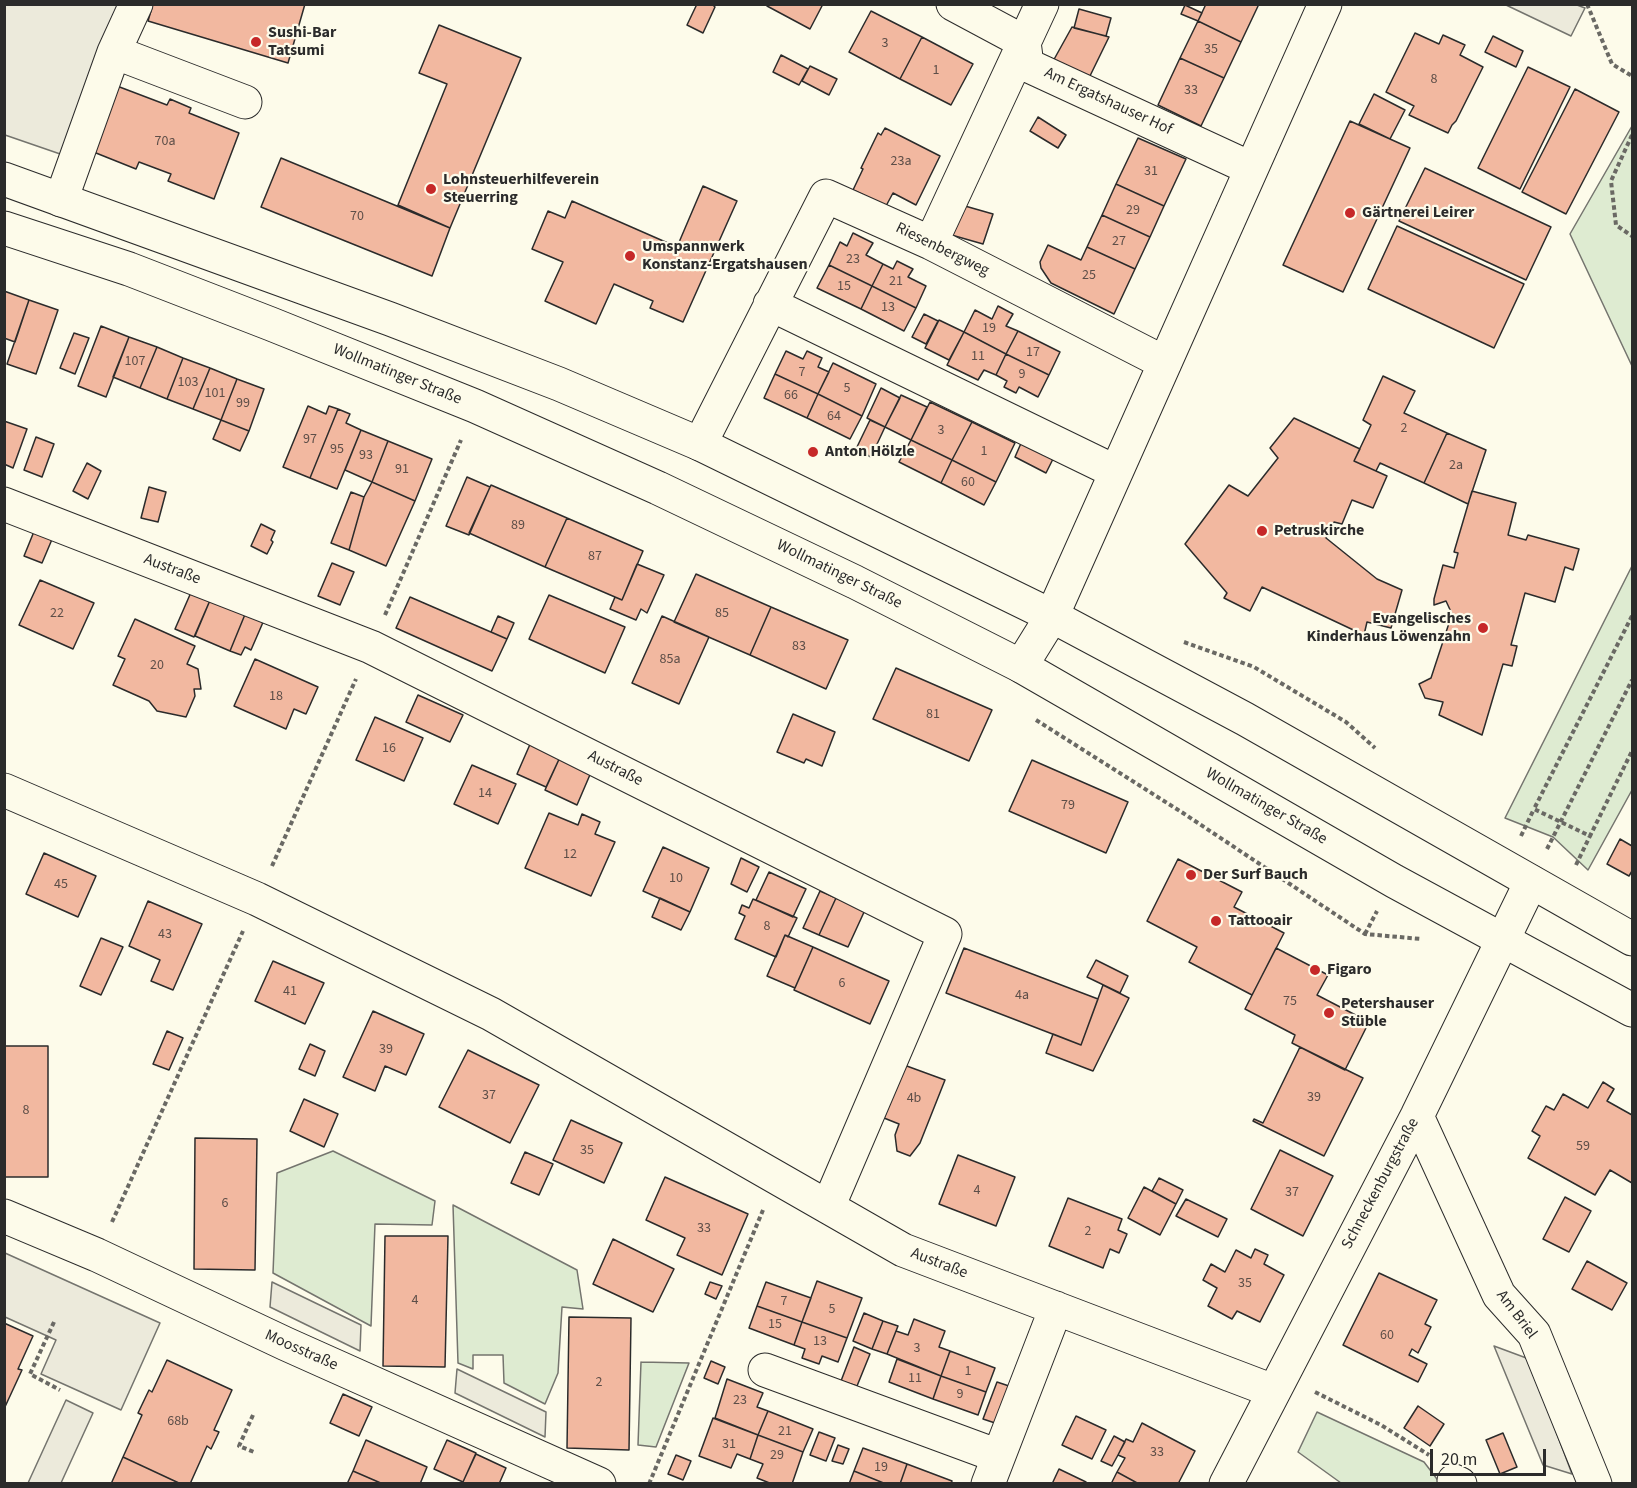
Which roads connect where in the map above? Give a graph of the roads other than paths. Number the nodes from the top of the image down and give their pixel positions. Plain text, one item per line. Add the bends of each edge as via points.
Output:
1 (136, 4) edge
2 (953, 4) edge
3 (1042, 4) edge
4 (1325, 4) edge
5 (1024, 42) junction
6 (114, 51) junction
7 (245, 102) dead end
8 (1250, 168) junction
9 (4, 179) edge
10 (61, 200) junction
11 (4, 228) edge
12 (931, 243) junction
13 (770, 304) junction
14 (1165, 363) junction
15 (700, 444) junction
16 (1116, 472) junction
17 (4, 504) edge
18 (1052, 616) junction
19 (1022, 666) junction
20 (4, 790) edge
21 (1531, 882) junction
22 (1632, 939) edge
23 (1502, 940) junction
24 (1632, 1010) edge
25 (1417, 1116) junction
26 (828, 1207) junction
27 (4, 1216) edge
28 (1056, 1308) junction
29 (765, 1370) dead end
30 (1278, 1383) junction
31 (993, 1470) edge
32 (599, 1484) edge
33 (1226, 1484) edge
34 (1595, 1484) edge

1 - 6 street
2 - 5 street
3 - 5 street
4 - 8 street
5 - 8 street, Am Ergatshauser Hof via 1028,65
5 - 12 street
6 - 7 street
6 - 10 street
8 - 14 street
9 - 10 street
10 - 15 street via 401,323
11 - 19 street, Wollmatinger Straße via 129,269 475,406 658,488
12 - 13 street, Riesenbergweg via 825,196
12 - 14 street, Riesenbergweg
13 - 15 street, Riesenbergweg
13 - 16 street
14 - 16 street
15 - 18 street
16 - 18 street
17 - 26 street, Austraße via 371,647 945,934
18 - 19 street
18 - 21 street via 1245,719
19 - 23 street, Wollmatinger Straße
20 - 26 street, Austraße via 257,899 491,1014
21 - 22 street
21 - 23 street, Schneckenburgstraße
23 - 24 street, Wollmatinger Straße
23 - 25 street, Schneckenburgstraße
25 - 30 street, Schneckenburgstraße
25 - 34 street, Am Briel via 1499,1295 1534,1334
26 - 28 street, Austraße via 903,1250
27 - 32 street, Moosstraße via 98,1255
28 - 30 street, Austraße
28 - 31 street
29 - 31 street
30 - 33 street, Schneckenburgstraße

